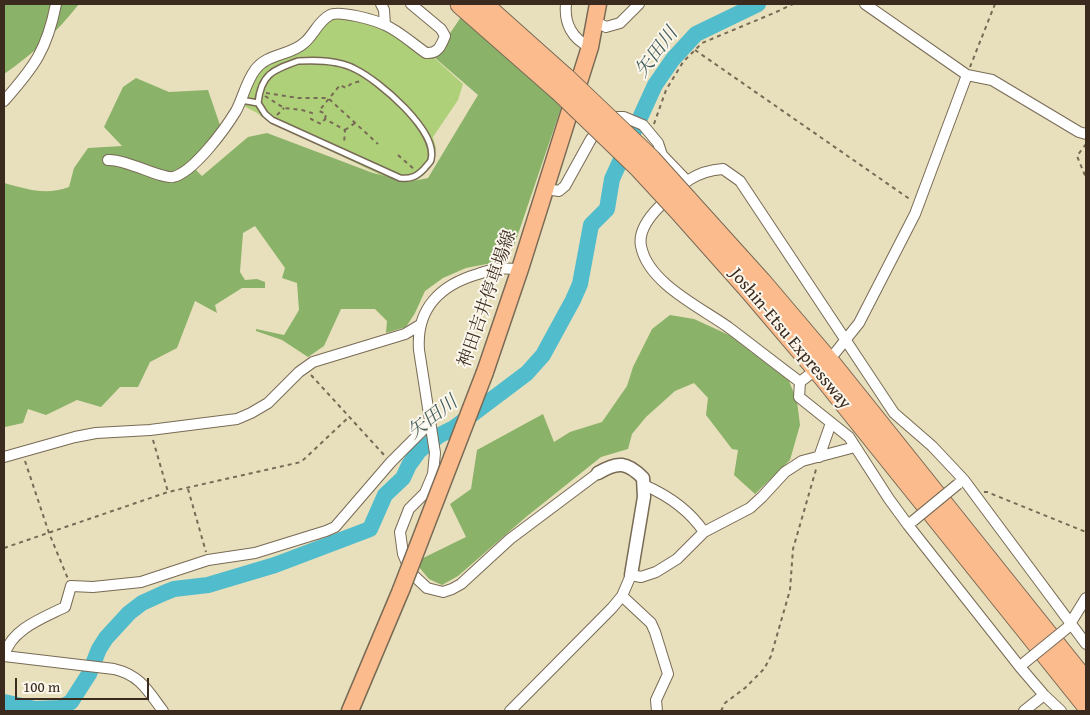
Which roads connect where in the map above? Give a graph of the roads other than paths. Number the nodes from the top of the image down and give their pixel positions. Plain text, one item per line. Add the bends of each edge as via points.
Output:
1 (56, 4) edge
2 (381, 4) edge
3 (411, 4) edge
4 (460, 4) edge
5 (483, 4) edge
6 (566, 4) edge
7 (598, 4) edge
8 (639, 4) edge
9 (865, 4) edge
10 (596, 22) junction
11 (385, 25) junction
12 (590, 47) junction
13 (967, 75) junction
14 (563, 84) junction
15 (241, 100) junction
16 (4, 101) edge
17 (258, 103) junction
18 (1086, 134) edge
19 (108, 160) dead end
20 (546, 189) junction
21 (683, 196) junction
22 (520, 269) junction
23 (420, 325) junction
24 (845, 342) junction
25 (835, 353) dead end
26 (809, 375) dead end
27 (800, 382) junction
28 (831, 423) junction
29 (431, 428) junction
30 (855, 447) junction
31 (4, 457) edge
32 (819, 457) junction
33 (598, 473) joint
34 (961, 482) junction
35 (644, 486) junction
36 (911, 523) junction
37 (704, 532) junction
38 (631, 575) junction
39 (622, 596) junction
40 (1086, 598) edge
41 (1069, 625) junction
42 (1086, 644) edge
43 (4, 656) edge
44 (1022, 665) junction
45 (1086, 682) edge
46 (1044, 695) junction
47 (1086, 705) edge
48 (163, 711) edge
49 (350, 711) edge
50 (510, 711) edge
51 (657, 711) edge
52 (1024, 711) edge
53 (1061, 711) edge

1 - 16 street via 52,28 41,54
2 - 11 street
3 - 11 street via 441,29 445,36 438,51 426,53
4 - 14 highway, Joshin-Etsu Expressway
5 - 14 highway, Joshin-Etsu Expressway
6 - 12 street via 568,25 580,41
7 - 10 main road, 神田吉井停車場線
8 - 10 street via 620,23 606,27
9 - 13 street
10 - 12 main road, 神田吉井停車場線
11 - 15 street via 348,15 332,14 324,18 305,43 265,60 255,70
12 - 20 main road, 神田吉井停車場線
13 - 18 street via 992,80
13 - 24 street via 919,206 859,323
14 - 21 highway, Joshin-Etsu Expressway, bridge via 608,117
15 - 17 lane
15 - 19 street via 205,153 174,177
17 - 17 lane via 272,120 400,178 410,179 419,174 430,161 427,135 415,118 354,68 339,63 298,61 275,69 265,78
20 - 21 street via 559,190 565,186 591,139 608,120 624,117 643,125 651,133
20 - 22 main road, 神田吉井停車場線
21 - 24 street via 710,170 723,169 732,174
21 - 27 street via 653,214 644,228 640,244 645,259 679,295
21 - 45 highway, Joshin-Etsu Expressway via 828,359
21 - 47 highway, Joshin-Etsu Expressway via 749,290 823,377
22 - 23 street via 495,269 453,284 428,306
22 - 49 main road, 神田吉井停車場線, bridge via 485,372 402,590
23 - 29 street via 419,350
23 - 31 street via 405,334 313,362 268,403 237,419 96,433
24 - 25 street
24 - 34 street via 894,413 932,446
26 - 27 street
27 - 28 street via 799,397
28 - 30 street via 849,437
28 - 32 street
29 - 33 street via 435,453 433,474 425,493 409,510 400,532 403,554 411,572 427,588 442,592 461,584 510,539
29 - 43 street via 390,462 335,526 326,531 255,553 208,560 141,582 71,586 65,607 23,628 6,648
30 - 32 street
30 - 36 street via 888,499
32 - 37 street via 802,461 785,472 750,508
33 - 35 street via 621,464 633,468 643,478
34 - 36 street, bridge
34 - 41 street via 974,494
35 - 37 street via 661,492 697,521
35 - 38 street
36 - 44 street
37 - 38 street via 677,559 656,572 641,577
38 - 39 street
39 - 50 street
39 - 51 street via 651,623 668,674 656,700
40 - 41 street
41 - 42 street
41 - 44 street, bridge
43 - 48 street via 124,671 138,679
44 - 46 street
46 - 52 street
46 - 53 street

